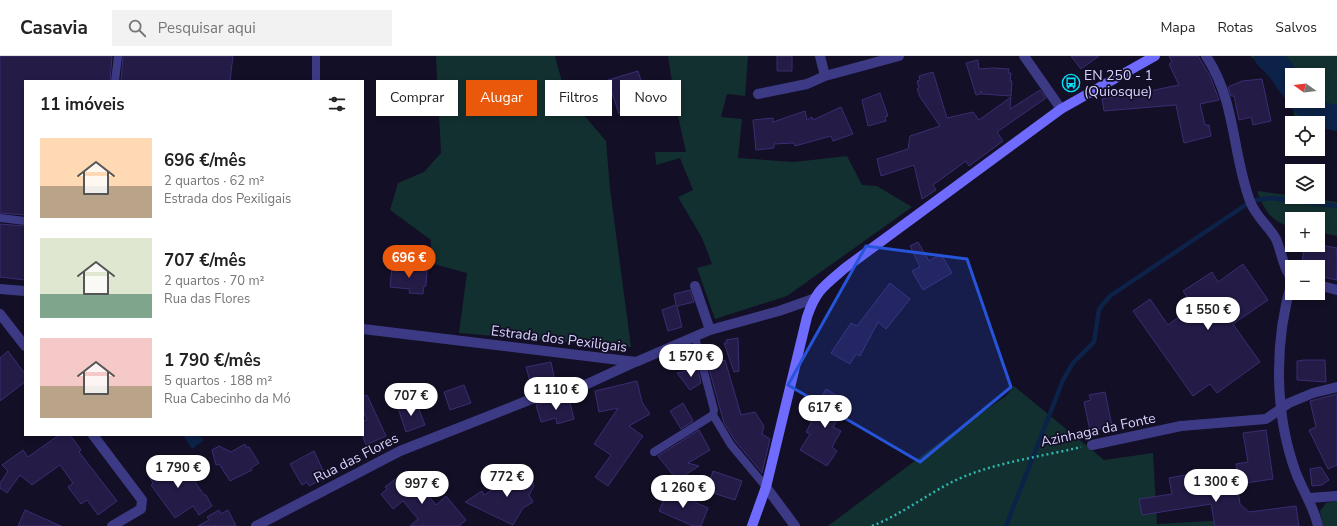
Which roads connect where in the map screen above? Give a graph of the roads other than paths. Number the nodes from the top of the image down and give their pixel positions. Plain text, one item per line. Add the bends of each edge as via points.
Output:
1 (118, 56) edge
2 (316, 56) edge
3 (820, 56) edge
4 (899, 56) edge
5 (1024, 56) edge
6 (1155, 56) edge
7 (1206, 56) edge
8 (825, 76) junction
9 (115, 80) edge
10 (316, 80) edge
11 (758, 94) dead end
12 (1061, 109) junction
13 (0, 218) edge
14 (24, 220) edge
15 (1285, 264) edge
16 (695, 286) dead end
17 (1325, 287) edge
18 (0, 289) edge
19 (1337, 290) edge
20 (24, 291) edge
21 (813, 299) junction
22 (1287, 300) edge
23 (0, 314) edge
24 (364, 329) edge
25 (710, 330) junction
26 (695, 337) junction
27 (24, 345) edge
28 (636, 362) junction
29 (1337, 387) edge
30 (1282, 407) junction
31 (713, 414) junction
32 (94, 436) edge
33 (1092, 444) road end
34 (654, 452) dead end
35 (766, 487) junction
36 (1337, 496) edge
37 (1308, 498) junction
38 (112, 526) edge
39 (256, 526) edge
40 (752, 526) edge
41 (795, 526) edge
42 (1318, 526) edge

1 - 9 lane
2 - 10 lane
3 - 8 street
4 - 8 street
5 - 12 street
6 - 12 main road
7 - 15 street via 1217,73 1225,97 1250,200 1275,238
8 - 11 street via 807,84
12 - 21 main road via 845,268 821,288
13 - 14 lane
16 - 25 street
17 - 19 street
18 - 20 street
21 - 25 street, Estrada dos Pexiligais
21 - 35 main road
22 - 30 street via 1279,360
23 - 27 street
24 - 28 street, Estrada dos Pexiligais
25 - 26 street, Estrada dos Pexiligais
26 - 28 street, Estrada dos Pexiligais
26 - 31 lane
28 - 39 street, Rua das Flores via 585,385 530,400 400,451
29 - 30 street, Azinhaga da Fonte
30 - 33 street, Azinhaga da Fonte via 1266,419 1181,426
30 - 37 street via 1296,473
31 - 34 lane
31 - 35 lane via 731,445
32 - 38 street via 142,500 141,509
35 - 40 main road
35 - 41 street
36 - 37 street
37 - 42 street

